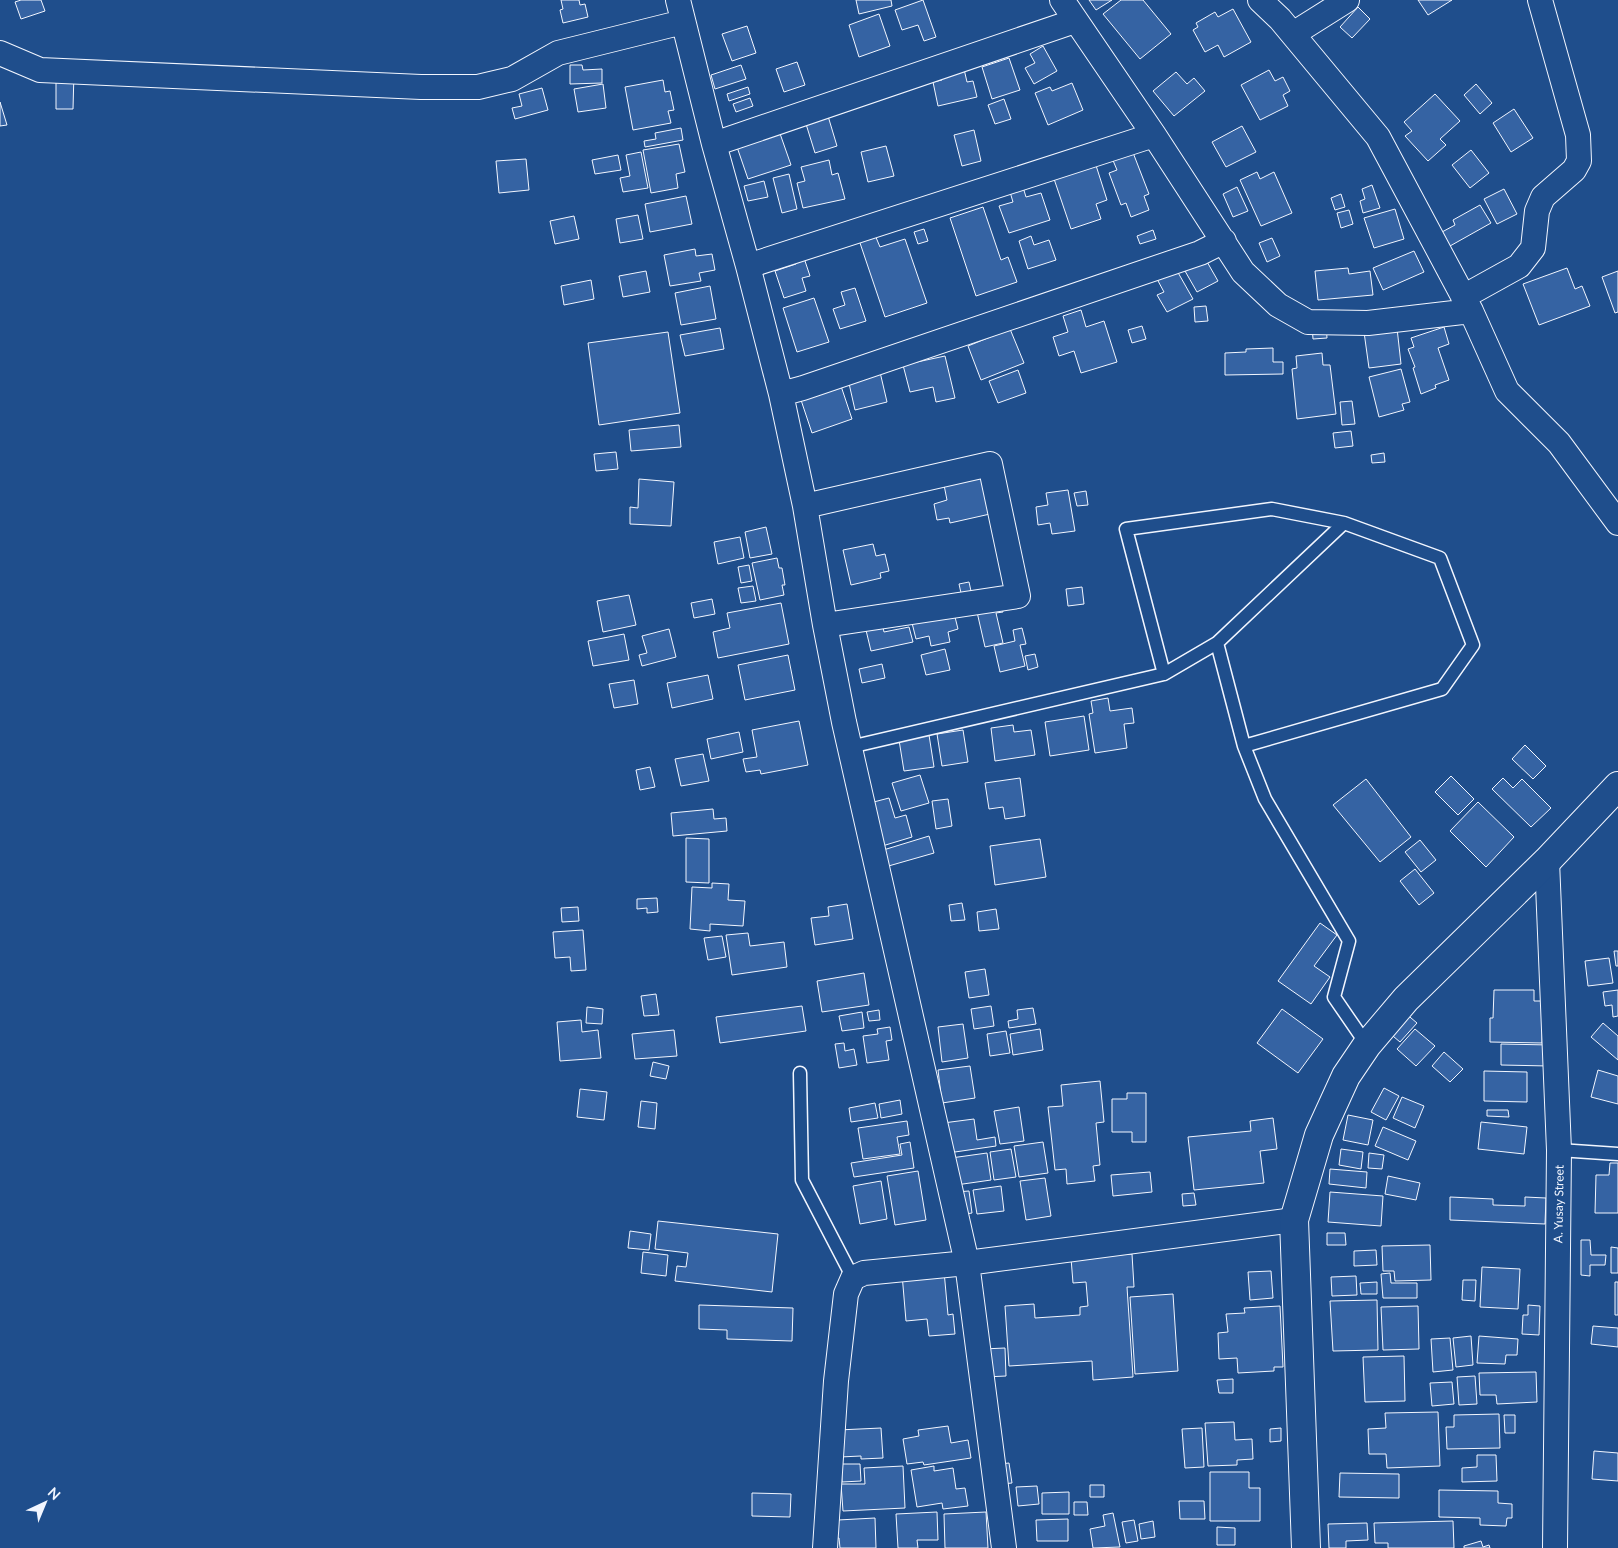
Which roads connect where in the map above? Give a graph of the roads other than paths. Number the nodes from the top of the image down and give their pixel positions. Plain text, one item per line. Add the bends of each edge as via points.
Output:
1 (1062, 0) edge
2 (1260, 0) edge
3 (1347, 0) edge
4 (1540, 0) edge
5 (683, 6) edge
6 (1075, 21) junction
7 (1293, 34) junction
8 (0, 53) edge
9 (1154, 134) junction
10 (714, 144) junction
11 (1224, 241) junction
12 (748, 266) junction
13 (1467, 304) junction
14 (781, 394) junction
15 (805, 506) junction
16 (1344, 523) junction
17 (1618, 523) edge
18 (825, 625) junction
19 (1217, 643) junction
20 (1164, 674) junction
21 (1244, 746) junction
22 (850, 747) junction
23 (1618, 786) edge
24 (1547, 861) junction
25 (1367, 1045) junction
26 (800, 1074) dead end
27 (1559, 1150) junction
28 (1618, 1154) edge
29 (1294, 1220) junction
30 (967, 1264) junction
31 (853, 1278) junction
32 (825, 1548) edge
33 (1004, 1548) edge
34 (1306, 1548) edge
35 (1555, 1548) edge

1 - 6 street
2 - 7 street
3 - 7 street
4 - 13 street via 1578,135 1579,161 1574,170 1543,196 1537,212 1533,248 1519,266
5 - 8 street via 558,53 512,78 478,87 40,70
5 - 10 street
6 - 9 street
6 - 10 street
7 - 13 street via 1378,137
9 - 11 street
9 - 12 street
10 - 12 street
11 - 13 street via 1243,272 1278,305 1308,322 1368,323
11 - 14 street via 1200,253
12 - 14 street
13 - 17 street via 1506,391 1559,443
14 - 15 street
15 - 18 street
15 - 18 street via 990,464 1018,596
16 - 19 lane
16 - 20 lane via 1272,509 1126,530
16 - 21 lane via 1440,558 1473,645 1442,689
18 - 22 street
19 - 20 lane
19 - 21 lane
20 - 22 lane
21 - 25 lane via 1264,799 1349,940 1334,998
22 - 30 street
23 - 24 street
24 - 25 street via 1406,999
24 - 27 street, A. Yusay Street
25 - 29 street via 1346,1076 1318,1135
26 - 31 lane via 802,1180
27 - 28 lane
27 - 35 street, A. Yusay Street
29 - 30 street
29 - 34 street
30 - 31 street via 864,1272
30 - 33 street
31 - 32 street via 846,1294 836,1381

